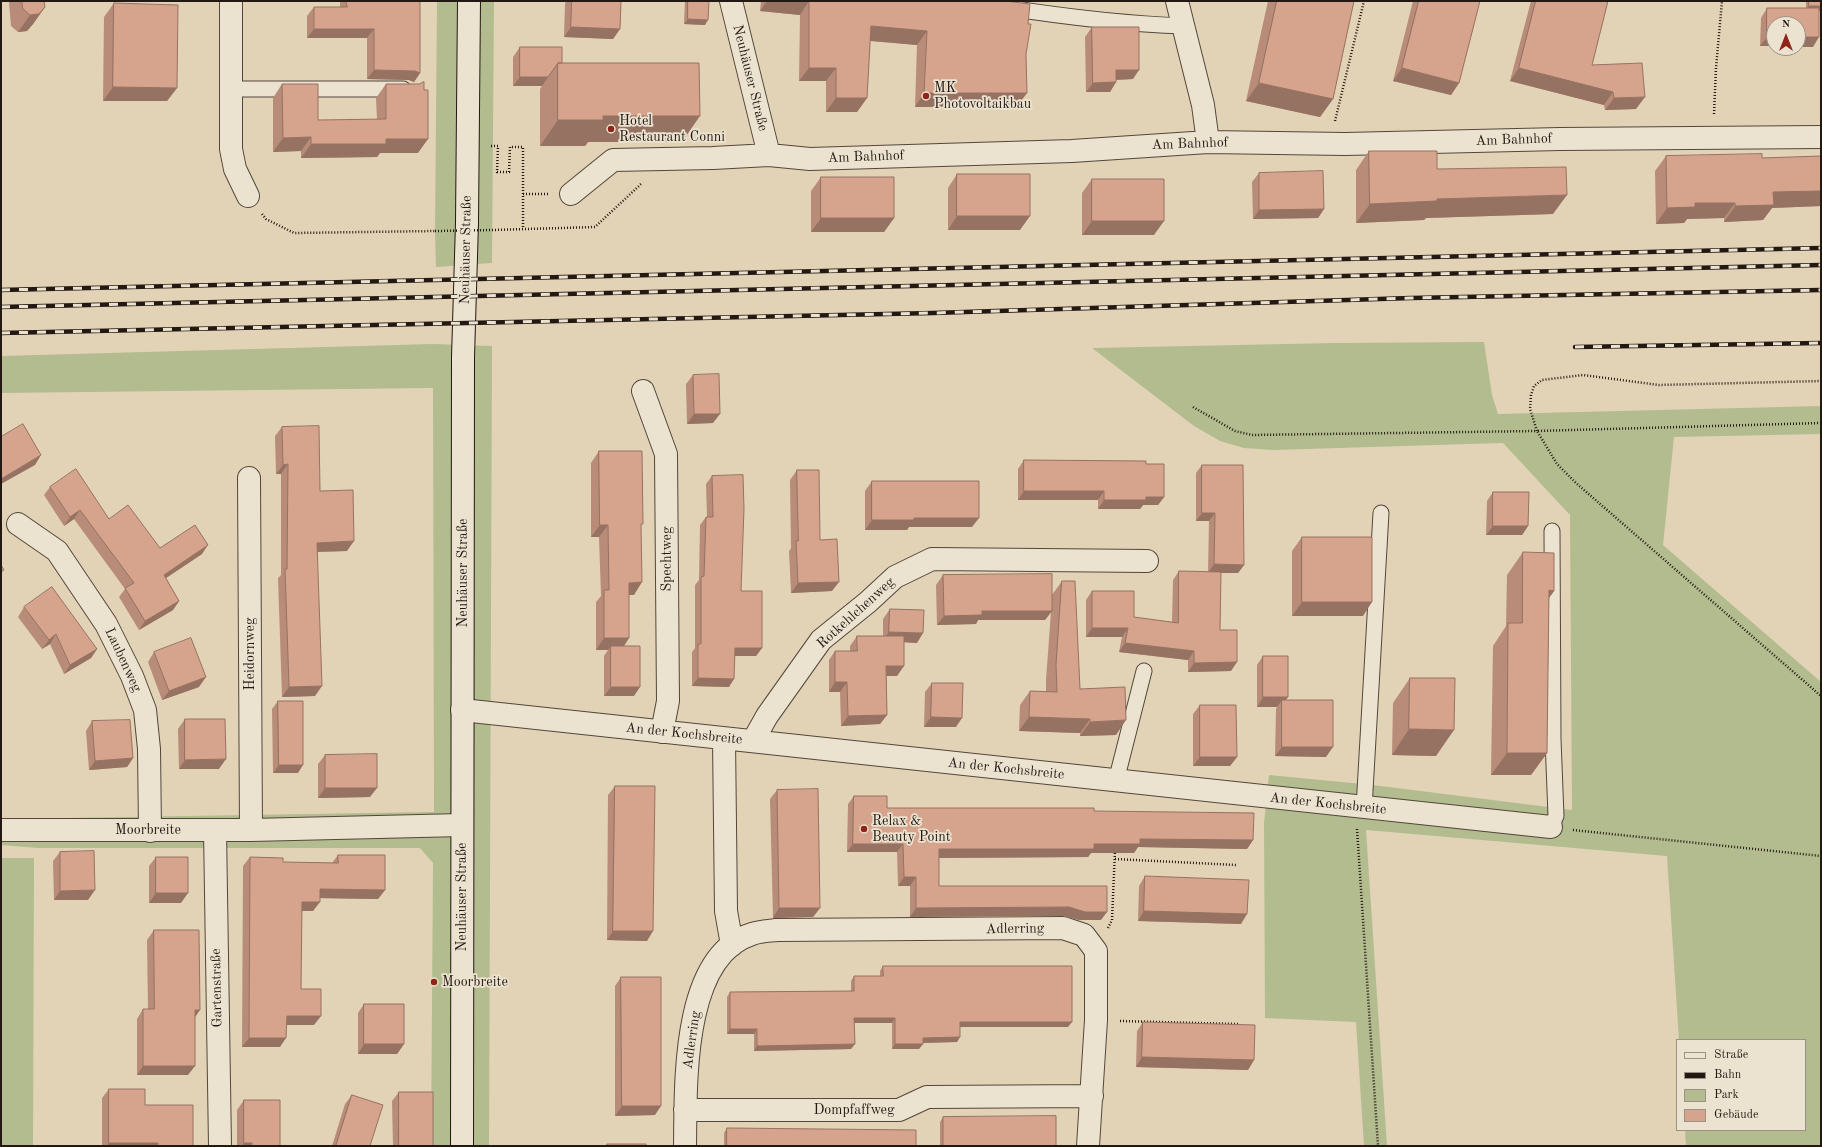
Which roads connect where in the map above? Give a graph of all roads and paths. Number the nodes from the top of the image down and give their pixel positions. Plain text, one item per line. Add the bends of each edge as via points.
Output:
1 (232, 1) edge
2 (469, 1) edge
3 (731, 1) edge
4 (1177, 1) edge
5 (1364, 1) edge
6 (1722, 1) edge
7 (996, 6) edge
8 (1184, 26) junction
9 (232, 89) junction
10 (409, 89) edge
11 (1821, 137) edge
12 (1713, 138) junction
13 (1208, 142) junction
14 (1330, 143) junction
15 (498, 146) dead end
16 (769, 155) junction
17 (649, 184) dead end
18 (571, 194) dead end
19 (248, 196) joint
20 (523, 229) junction
21 (1821, 381) edge
22 (643, 391) dead end
23 (1193, 407) dead end
24 (1821, 423) edge
25 (1537, 431) junction
26 (250, 478) dead end
27 (1381, 513) dead end
28 (18, 524) dead end
29 (1552, 531) dead end
30 (1147, 561) dead end
31 (1144, 671) dead end
32 (1821, 696) edge
33 (462, 710) junction
34 (662, 732) junction
35 (724, 739) junction
36 (753, 742) junction
37 (1116, 781) junction
38 (1359, 807) junction
39 (462, 825) junction
40 (1551, 827) junction
41 (1, 830) edge
42 (215, 830) junction
43 (251, 830) junction
44 (150, 831) junction
45 (1115, 843) edge
46 (1821, 856) edge
47 (1115, 859) junction
48 (1236, 865) dead end
49 (732, 945) junction
50 (1096, 951) junction
51 (1096, 1020) junction
52 (1238, 1024) edge
53 (1092, 1096) junction
54 (685, 1110) junction
55 (220, 1146) edge
56 (462, 1146) edge
57 (685, 1146) edge
58 (1088, 1146) edge
59 (1378, 1146) edge

1 - 9 street
2 - 33 street, Neuhäuser Straße via 463,364
3 - 16 street, Neuhäuser Straße
4 - 8 street
5 - 14 path
6 - 12 path
7 - 8 lane via 1055,15
8 - 13 street via 1203,105
9 - 10 lane
9 - 19 street via 232,149 235,169
11 - 12 street, Am Bahnhof
12 - 14 street, Am Bahnhof
13 - 14 street, Am Bahnhof
13 - 16 street, Am Bahnhof via 1072,151 810,159
15 - 20 path via 497,172 509,172 510,147 523,147
16 - 18 street, Am Bahnhof via 613,160
17 - 20 path via 641,184 595,227
19 - 20 path, bridge via 266,219 294,233
21 - 25 path via 1659,385 1583,375 1542,380 1534,386 1531,395 1530,409
22 - 34 street, Spechtweg via 666,454 668,701
23 - 25 path via 1235,431 1252,435
24 - 25 path
25 - 32 path via 1557,464 1576,483
26 - 43 street, Heidornweg
27 - 38 lane
28 - 44 street, Laubenweg via 57,551 106,624 132,676 145,710 149,749
29 - 40 lane via 1556,816
30 - 36 street, Rotkehlchenweg via 932,559 895,577 821,640 767,716
31 - 37 lane
33 - 34 street, An der Kochsbreite
33 - 39 street, Neuhäuser Straße
34 - 35 street, An der Kochsbreite
35 - 36 street, An der Kochsbreite
35 - 49 street via 726,911
36 - 37 street, An der Kochsbreite
37 - 38 street, An der Kochsbreite
38 - 40 street, An der Kochsbreite
38 - 59 path
39 - 43 street, Moorbreite
39 - 56 street, Neuhäuser Straße
40 - 46 path
41 - 44 street, Moorbreite
42 - 43 street, Moorbreite
42 - 44 street, Moorbreite
42 - 55 street, Gartenstraße
45 - 47 path
47 - 48 path
47 - 50 path via 1112,920
49 - 50 street, Adlerring via 752,934 777,930 1063,928 1084,934
49 - 54 street, Adlerring via 712,966 700,991 692,1024
50 - 51 street
51 - 52 path
51 - 53 street
53 - 54 street, Dompfaffweg via 927,1097 899,1110
53 - 58 street
54 - 57 street, Adlerring

